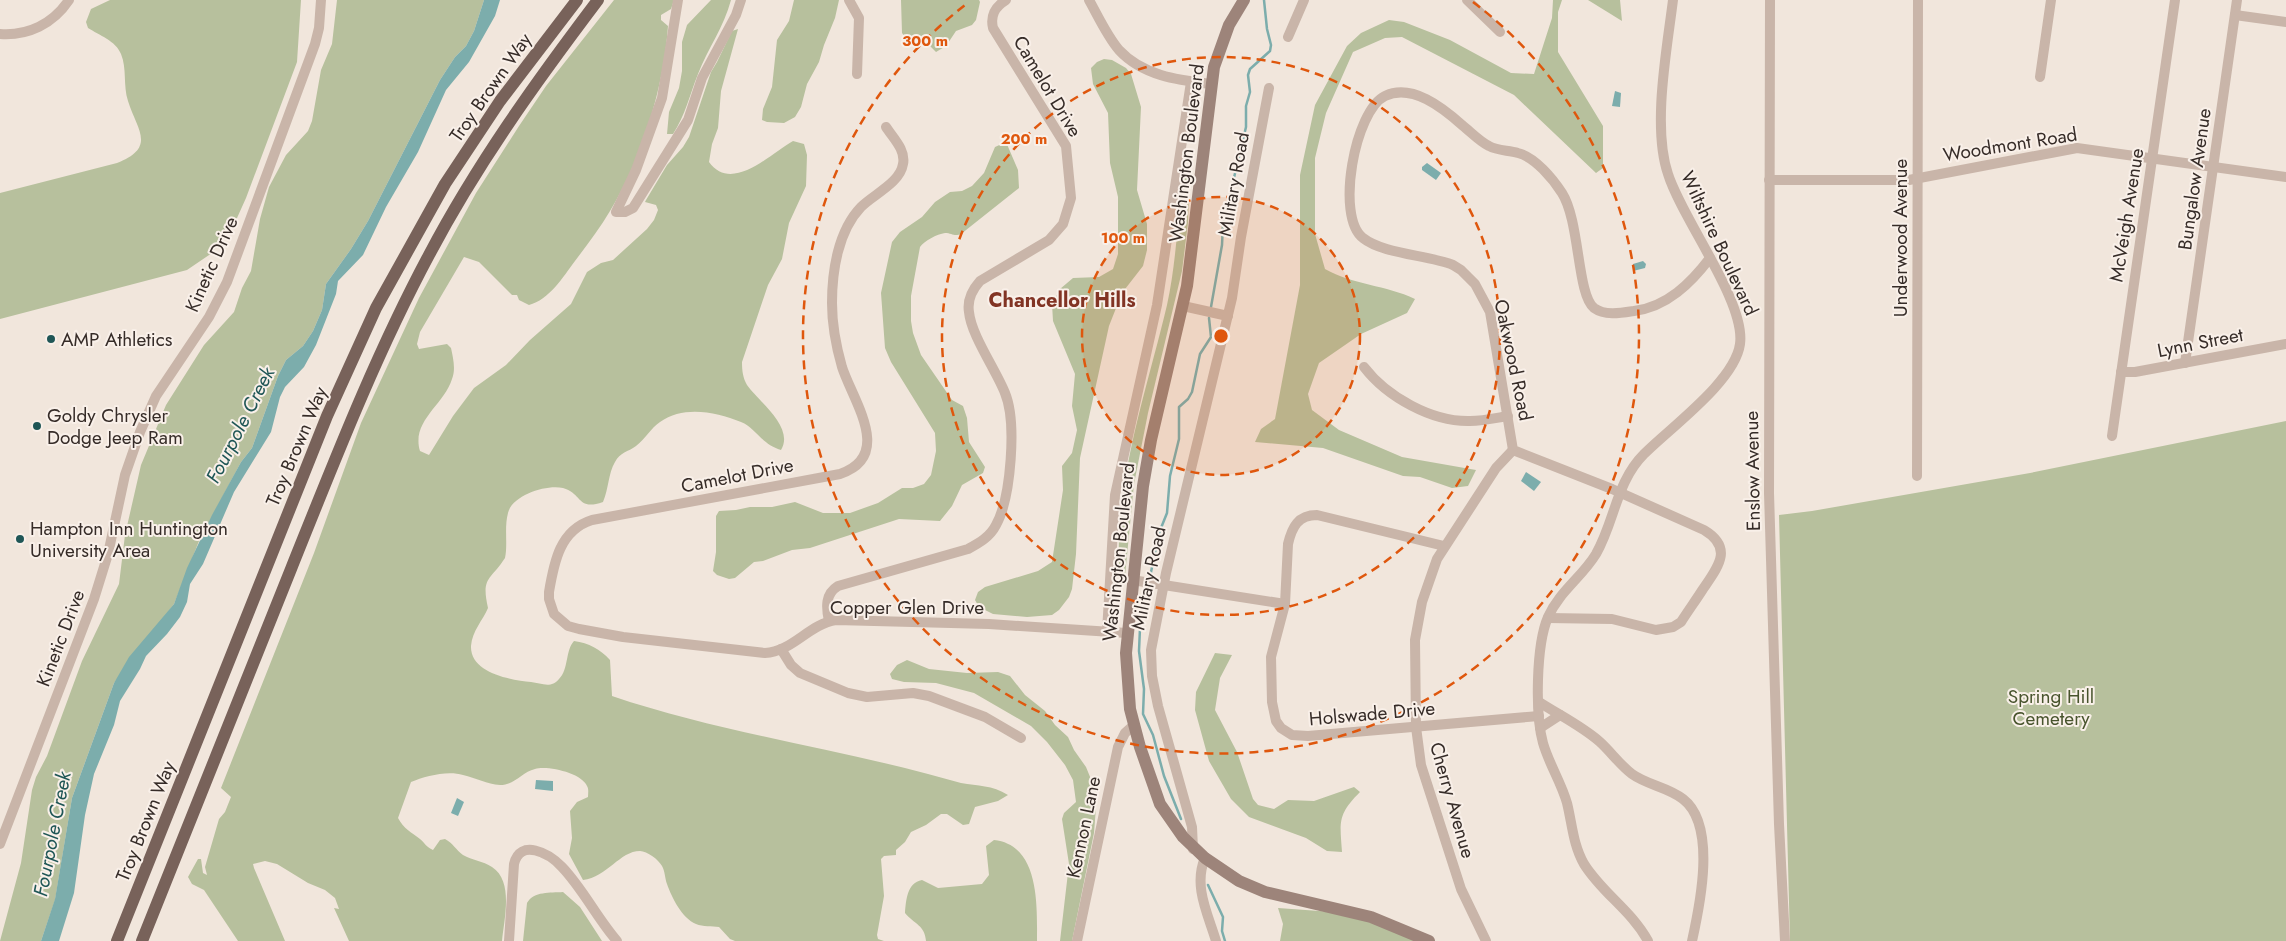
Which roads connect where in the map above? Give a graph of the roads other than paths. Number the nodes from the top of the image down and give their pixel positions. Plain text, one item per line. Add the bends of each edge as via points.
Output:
1 (69, 0) edge
2 (321, 0) edge
3 (577, 0) edge
4 (598, 0) edge
5 (678, 0) edge
6 (742, 0) edge
7 (849, 0) edge
8 (1006, 0) edge
9 (1089, 0) edge
10 (1244, 0) edge
11 (1304, 0) edge
12 (1467, 0) edge
13 (1673, 0) edge
14 (1770, 0) edge
15 (1918, 0) edge
16 (2051, 0) edge
17 (2175, 0) edge
18 (2237, 0) edge
19 (2235, 15) junction
20 (2286, 22) edge
21 (1500, 32) dead end
22 (0, 34) edge
23 (1288, 37) dead end
24 (857, 74) dead end
25 (2040, 77) dead end
26 (1191, 82) junction
27 (1211, 84) junction
28 (1269, 88) dead end
29 (886, 127) dead end
30 (2153, 157) junction
31 (2214, 166) junction
32 (2286, 176) edge
33 (1917, 179) junction
34 (1769, 180) junction
35 (1710, 258) junction
36 (1184, 306) junction
37 (1228, 316) junction
38 (2286, 344) edge
39 (2185, 363) junction
40 (1364, 367) dead end
41 (2121, 372) junction
42 (1508, 416) junction
43 (2112, 436) dead end
44 (1513, 450) junction
45 (1917, 476) dead end
46 (1619, 492) junction
47 (1444, 546) junction
48 (1132, 580) junction
49 (1164, 585) junction
50 (1285, 604) junction
51 (1548, 618) junction
52 (830, 621) junction
53 (1107, 632) junction
54 (1128, 633) junction
55 (781, 650) junction
56 (1539, 702) junction
57 (1560, 715) junction
58 (1539, 716) junction
59 (1134, 725) junction
60 (1416, 727) junction
61 (1540, 728) junction
62 (1021, 738) dead end
63 (0, 844) edge
64 (1193, 849) junction
65 (1204, 858) junction
66 (117, 941) edge
67 (142, 941) edge
68 (509, 941) edge
69 (617, 941) edge
70 (1077, 941) edge
71 (1216, 941) edge
72 (1429, 941) edge
73 (1486, 941) edge
74 (1648, 941) edge
75 (1692, 941) edge
76 (1785, 941) edge

1 - 22 street via 61,11 41,26 14,34
2 - 63 street, Kinetic Drive via 315,44 227,282 209,317 156,396 137,439 123,482 101,579
3 - 66 main road, Troy Brown Way via 500,101 451,176 376,308 327,416
4 - 67 main road, Troy Brown Way via 496,141 459,200 398,316 344,436
5 - 6 street via 659,108 616,212 633,208 682,131 707,68
7 - 24 street via 859,18
8 - 52 street, Camelot Drive via 992,15 993,28 1066,146 1072,189 1067,215 1057,233 1041,246 980,281 974,287 968,305 972,326 1005,393 1011,417 1012,445 1001,515 992,532 968,549 838,586 827,600
9 - 26 street via 1120,51 1157,74
10 - 27 street, Washington Boulevard via 1222,39
11 - 23 street
12 - 21 street
13 - 35 street, Wiltshire Boulevard via 1661,104 1665,165
14 - 34 street, Enslow Avenue
15 - 33 street, Underwood Avenue
16 - 25 street
17 - 30 street, McVeigh Avenue
18 - 19 street, Bungalow Avenue
19 - 20 street
19 - 31 street, Bungalow Avenue
26 - 27 street
26 - 53 street, Washington Boulevard via 1157,305 1115,495
27 - 36 street, Washington Boulevard
28 - 37 street, Military Road
29 - 55 street, Camelot Drive via 902,152 903,165 899,174 860,208 849,224 836,263 833,291 839,356 868,431 868,446 862,461 840,474 585,522 564,539 550,584 548,599 554,614 568,626 623,637 765,653
30 - 31 street, Woodmont Road
30 - 33 street, Woodmont Road via 2071,148
30 - 41 street, McVeigh Avenue
31 - 32 street, Woodmont Road
31 - 39 street, Bungalow Avenue
33 - 34 street, Woodmont Road
33 - 45 street, Underwood Avenue
34 - 76 street, Enslow Avenue via 1769,484
35 - 42 street, Oakwood Road via 1680,291 1654,306 1623,313 1599,311 1590,304 1584,291 1577,234 1569,205 1536,164 1520,153 1490,147 1445,110 1424,98 1393,93 1378,100 1367,118 1353,157 1350,198 1356,230 1361,237 1377,246 1453,265 1475,284 1490,312
35 - 46 street, Wiltshire Boulevard via 1739,320 1739,353 1724,379 1635,464
36 - 37 street
36 - 48 street, Washington Boulevard via 1146,462
37 - 49 street, Military Road
38 - 39 street, Lynn Street
39 - 41 street, Lynn Street
40 - 42 street via 1374,379 1400,398 1436,416 1470,421
41 - 43 street, McVeigh Avenue
42 - 44 street, Oakwood Road
44 - 46 street, Oakwood Road
44 - 47 street, Cherry Avenue via 1496,468
46 - 51 street, Wiltshire Boulevard via 1595,555 1560,596
46 - 51 street, Oakwood Road via 1711,534 1720,546 1718,567 1681,622 1665,630 1612,619
47 - 50 street, Holswade Drive via 1324,517 1304,517 1294,526 1288,544
47 - 60 street, Cherry Avenue via 1430,578 1417,624 1414,657
48 - 49 street
48 - 54 street, Washington Boulevard
49 - 50 street
49 - 64 street, Military Road via 1152,642 1152,676 1192,827
50 - 60 street, Holswade Drive via 1270,670 1273,712 1281,728 1292,735 1308,736
51 - 56 street, Wiltshire Boulevard via 1540,643
52 - 53 street, Copper Glen Drive via 989,624
52 - 55 street, Copper Glen Drive
53 - 54 street, Copper Glen Drive
54 - 59 street, Washington Boulevard via 1127,689
55 - 62 street via 800,673 848,692 867,697 913,693 929,696 998,724
56 - 57 street
56 - 58 street, Wiltshire Boulevard
57 - 61 street
57 - 75 street via 1598,740 1636,777 1683,799 1695,813 1701,831 1702,877
58 - 60 street, Holswade Drive
58 - 61 street, Wiltshire Boulevard
59 - 64 street, Washington Boulevard via 1160,804
59 - 70 street, Kennon Lane via 1125,733 1118,747
60 - 73 street, Cherry Avenue via 1428,787 1464,895
61 - 74 street, Wiltshire Boulevard via 1583,862 1637,922
64 - 65 street, Washington Boulevard
65 - 71 street via 1200,889
65 - 72 street, Washington Boulevard via 1239,881 1265,892 1371,917
68 - 69 street via 514,864 521,851 530,849 560,865

